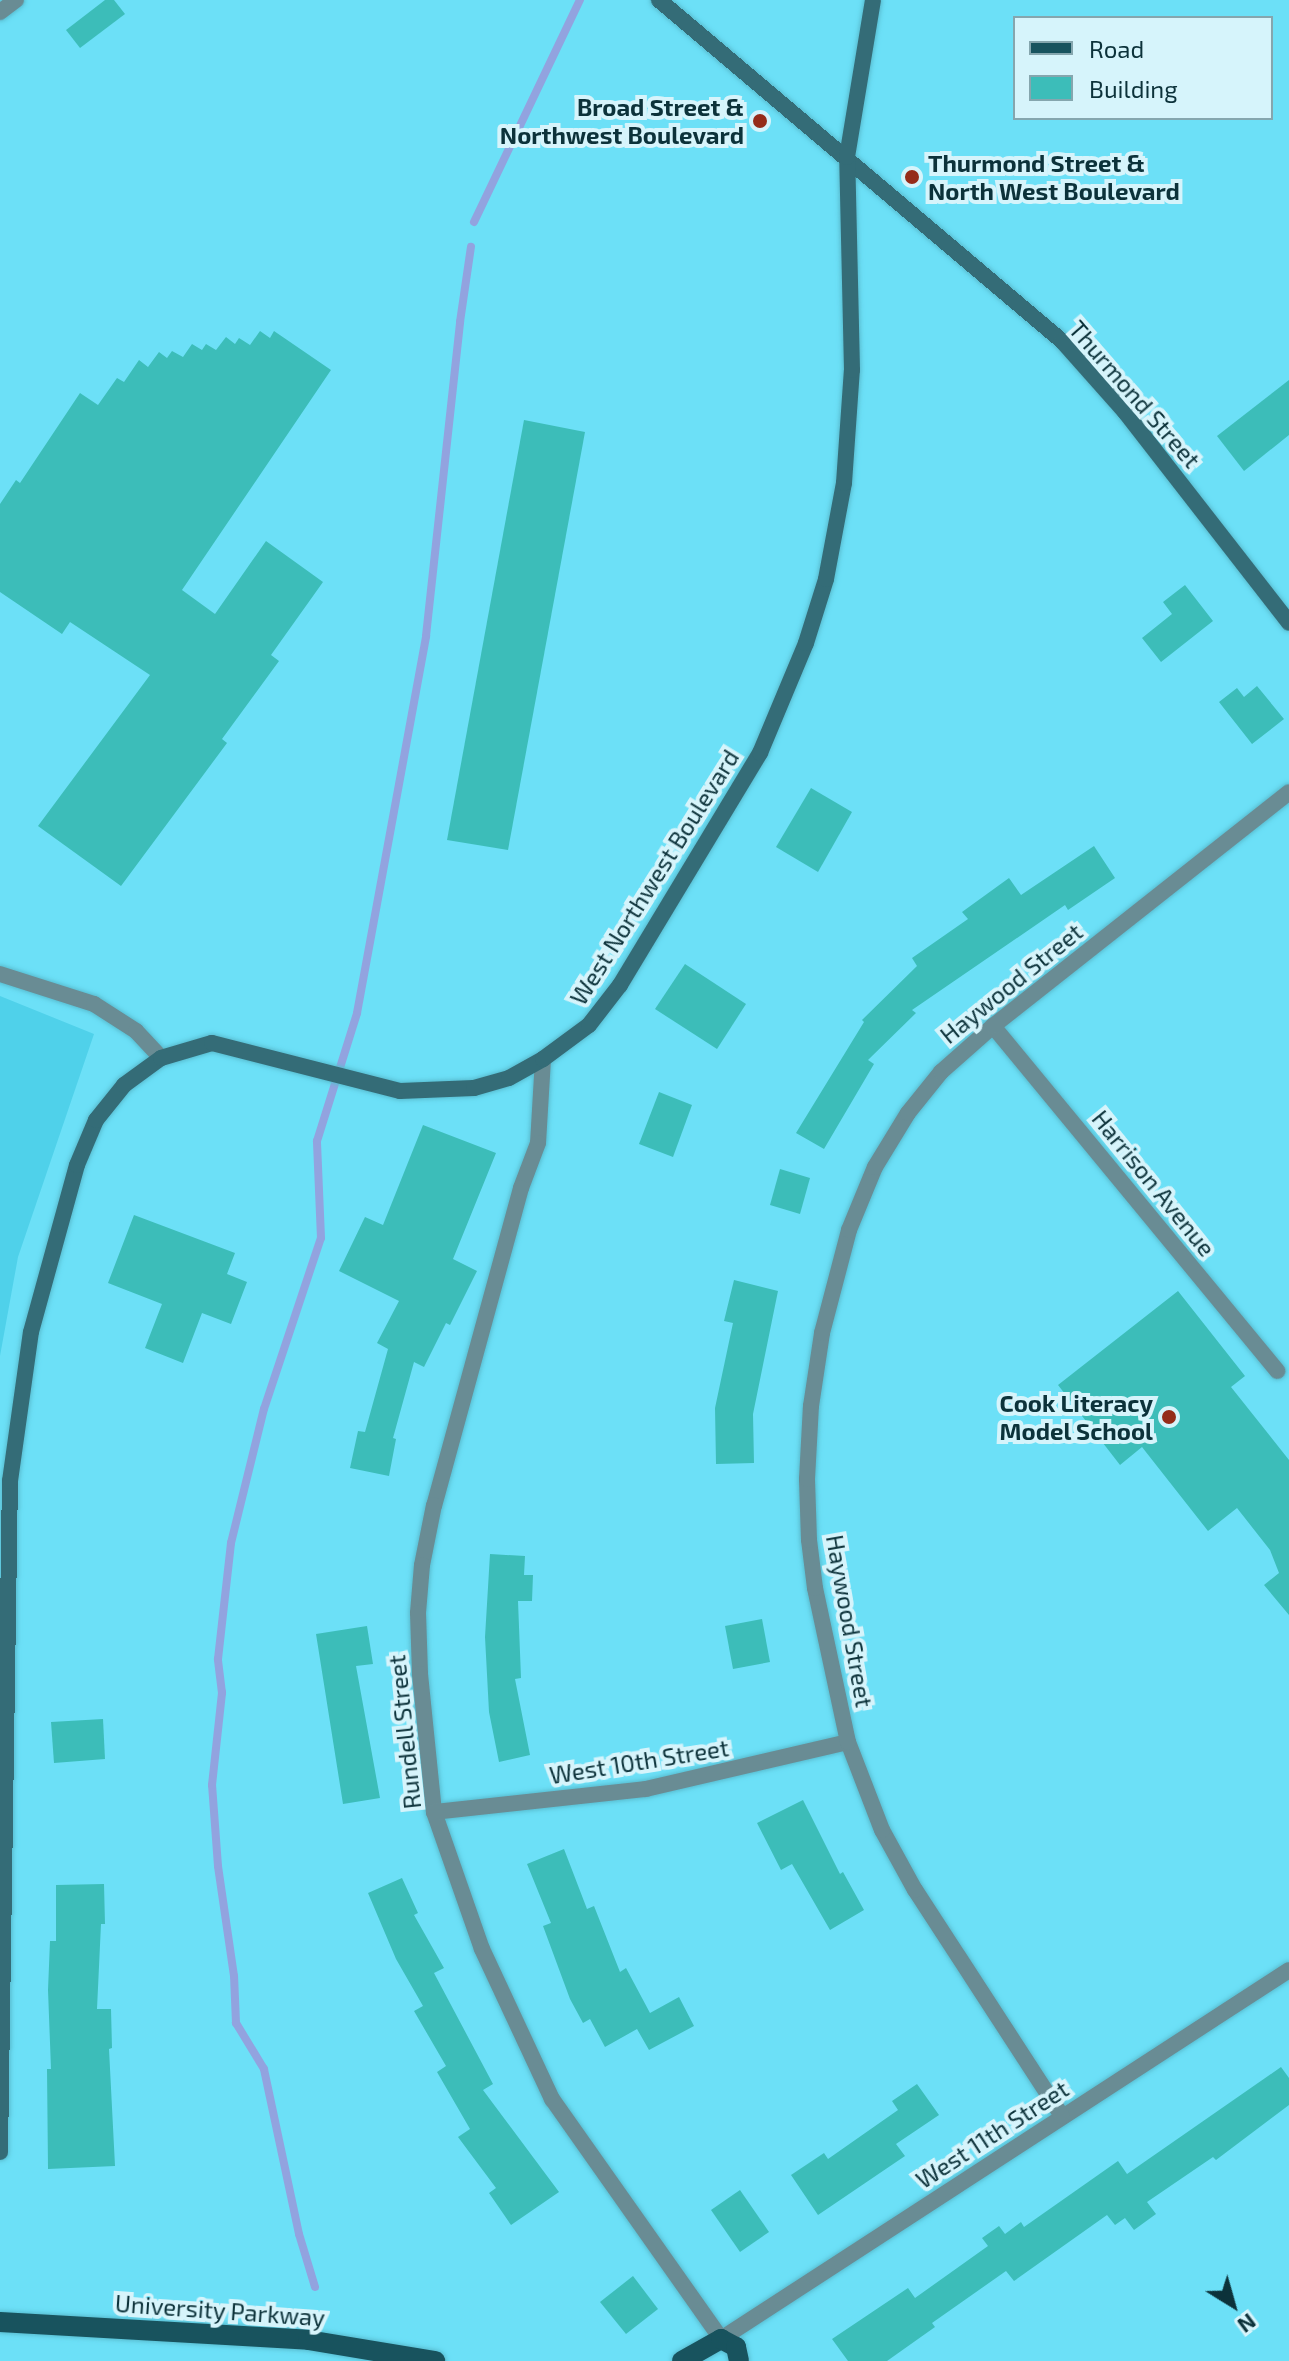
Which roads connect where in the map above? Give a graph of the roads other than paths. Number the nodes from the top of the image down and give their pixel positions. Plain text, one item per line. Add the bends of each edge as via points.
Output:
1 (16, 0) edge
2 (659, 0) edge
3 (873, 0) edge
4 (0, 12) edge
5 (847, 157) junction
6 (1289, 623) edge
7 (1289, 792) edge
8 (0, 974) edge
9 (993, 1026) junction
10 (161, 1058) junction
11 (543, 1059) junction
12 (1277, 1371) dead end
13 (848, 1742) junction
14 (434, 1812) junction
15 (2, 1959) edge
16 (1289, 1970) edge
17 (1062, 2116) junction
18 (0, 2152) edge
19 (0, 2322) edge
20 (721, 2339) junction
21 (435, 2361) edge
22 (682, 2361) edge
23 (739, 2361) edge

1 - 4 street
2 - 5 main road, Thurmond Street
3 - 5 main road, West Northwest Boulevard
5 - 6 main road, Thurmond Street via 1062,341 1125,412
5 - 11 main road, West Northwest Boulevard via 852,290 848,440 838,526 806,643 760,753 620,985 589,1025
7 - 9 street, Haywood Street
8 - 10 street via 94,1004 136,1031
9 - 12 street, Harrison Avenue
9 - 13 street, Haywood Street via 941,1072 875,1167 849,1230 822,1333 811,1406 809,1540
10 - 11 main road, West Northwest Boulevard via 212,1043 400,1091 453,1091 509,1078
10 - 15 main road, West Northwest Boulevard via 124,1085 96,1120 77,1165 31,1332 10,1481
11 - 14 street, Rundell Street via 538,1143 521,1188 422,1565 420,1674
13 - 14 street, West 10th Street via 646,1789
13 - 17 street, Haywood Street via 882,1830 915,1890
14 - 20 street, Rundell Street via 482,1949 552,2099
15 - 18 main road, West Northwest Boulevard
16 - 17 street, West 11th Street
17 - 20 street, West 11th Street
19 - 21 main road, University Parkway via 308,2340
20 - 22 main road
20 - 23 main road via 736,2347

